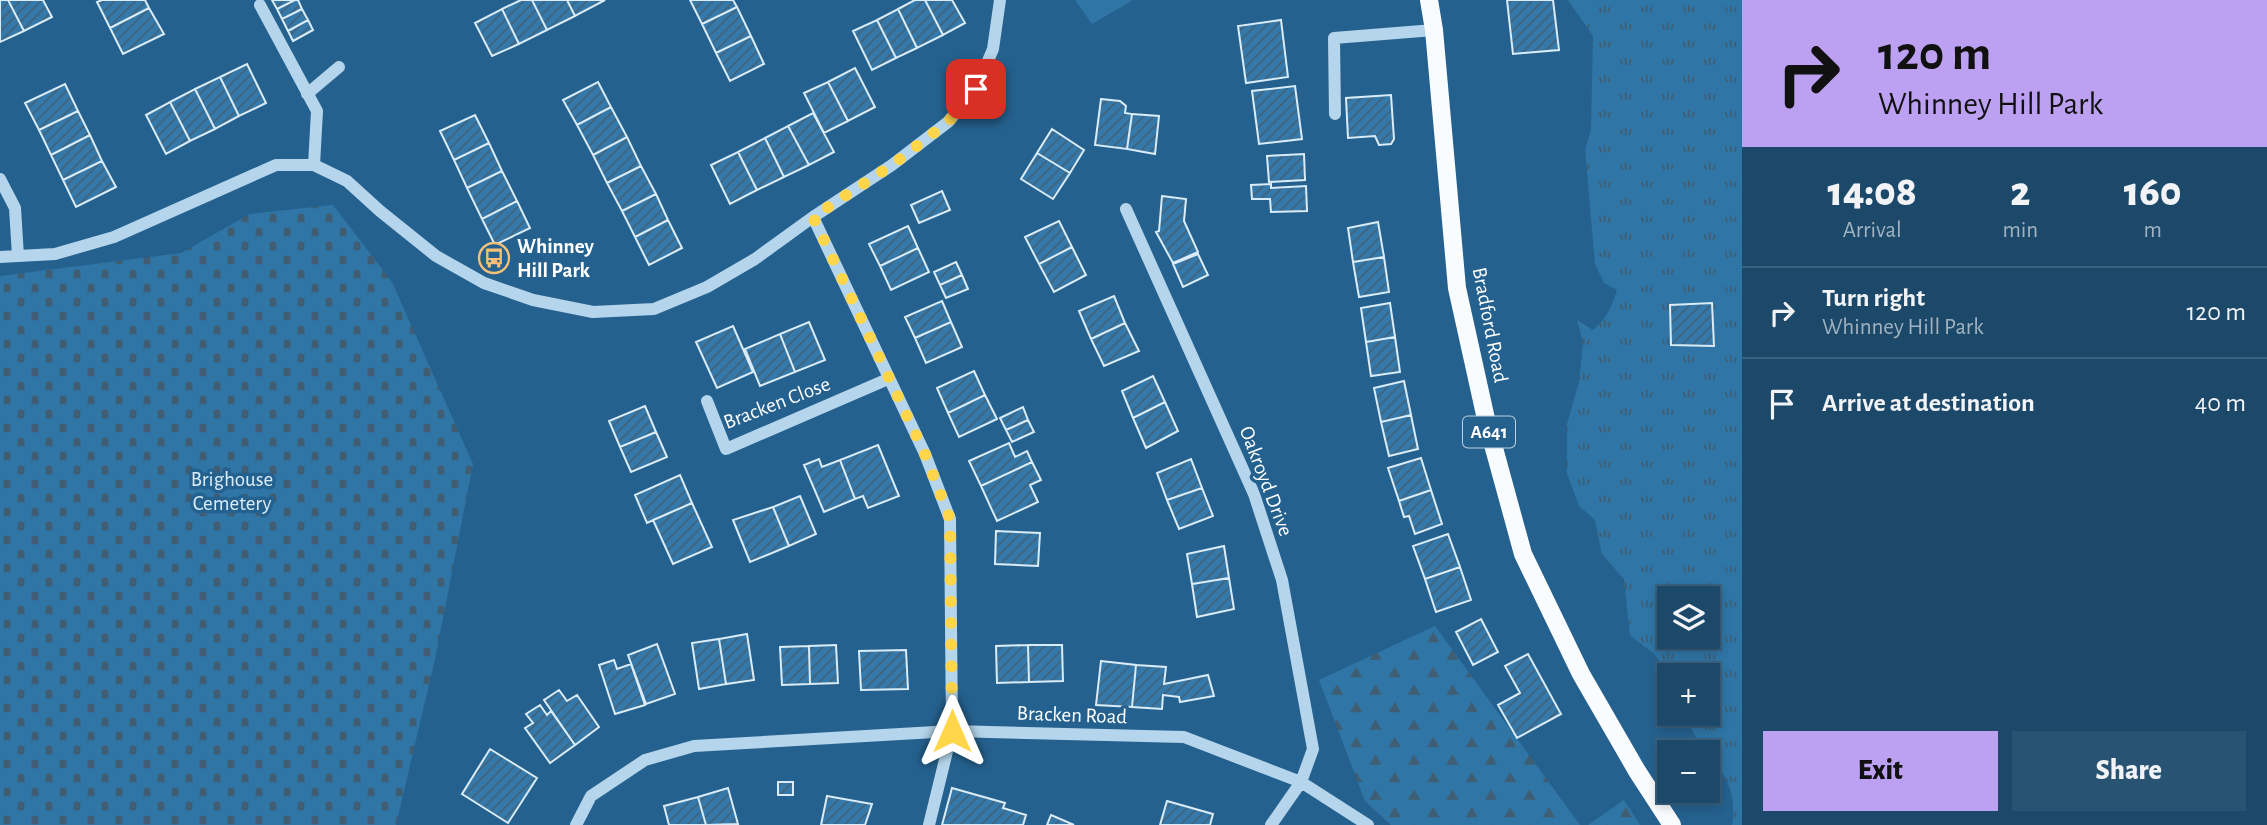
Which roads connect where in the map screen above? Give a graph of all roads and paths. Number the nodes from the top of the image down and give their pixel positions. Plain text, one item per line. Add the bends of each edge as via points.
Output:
1 (1000, 0) edge
2 (1429, 0) edge
3 (260, 5) dead end
4 (1434, 30) junction
5 (339, 67) dead end
6 (307, 94) junction
7 (1335, 114) dead end
8 (314, 165) junction
9 (0, 178) edge
10 (1126, 209) dead end
11 (813, 217) junction
12 (18, 256) junction
13 (0, 257) edge
14 (888, 379) junction
15 (707, 401) dead end
16 (952, 731) junction
17 (1301, 782) junction
18 (576, 825) edge
19 (929, 825) edge
20 (1271, 825) edge
21 (1368, 825) edge
22 (1672, 825) edge

1 - 11 street via 989,59 976,89 948,122
2 - 4 main road, Bradford Road / A641
3 - 6 street
4 - 7 street via 1334,38
4 - 22 main road, Bradford Road / A641 via 1457,288 1486,419 1524,554 1581,674
5 - 6 street
6 - 8 street via 317,111
8 - 11 street via 347,181 436,256 484,283 533,300 593,312 654,309 707,287
8 - 12 street via 276,165 114,237 55,254
9 - 12 street via 15,208
10 - 17 street, Oakroyd Drive via 1254,494 1282,580 1313,749
11 - 14 street
12 - 13 street
14 - 15 street, Bracken Close via 726,449
14 - 16 street via 950,519
16 - 17 street, Bracken Road via 1184,737
16 - 18 street, Bracken Road via 694,746 645,760 612,781 591,796
16 - 19 street
17 - 20 street, Oakroyd Drive
17 - 21 street, Bracken Road

